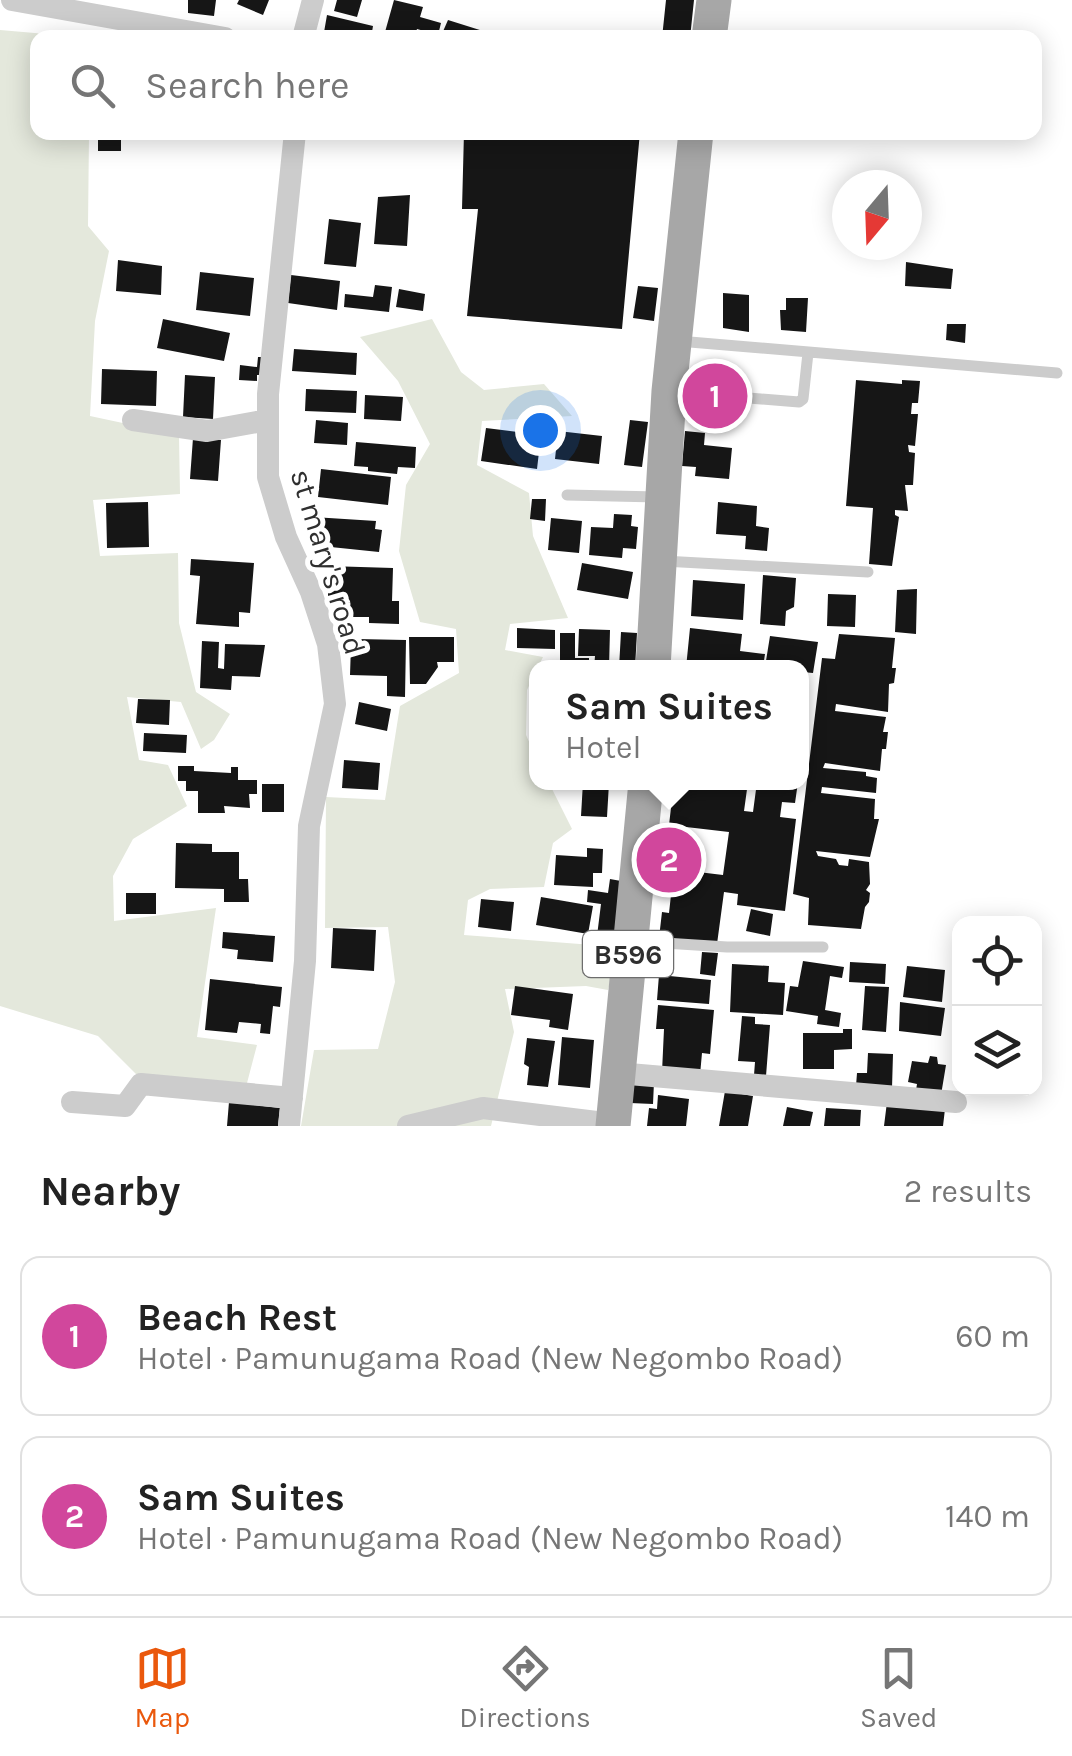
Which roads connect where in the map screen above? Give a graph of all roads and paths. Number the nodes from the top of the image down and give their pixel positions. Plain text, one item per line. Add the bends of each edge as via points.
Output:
1 (12, 0) edge
2 (313, 0) edge
3 (714, 0) edge
4 (180, 30) edge
5 (305, 30) edge
6 (710, 30) edge
7 (293, 140) edge
8 (695, 140) edge
9 (674, 340) junction
10 (808, 353) junction
11 (1057, 372) dead end
12 (669, 392) junction
13 (133, 420) dead end
14 (268, 420) junction
15 (567, 495) dead end
16 (662, 496) junction
17 (659, 561) junction
18 (868, 572) dead end
19 (653, 660) edge
20 (645, 790) edge
21 (629, 941) junction
22 (823, 947) dead end
23 (618, 1073) junction
24 (292, 1098) junction
25 (72, 1102) dead end
26 (956, 1102) dead end
27 (613, 1125) edge
28 (289, 1126) edge
29 (408, 1126) edge

1 - 4 street
2 - 5 street
3 - 6 main road
7 - 14 street, st mary's road
8 - 9 main road
9 - 10 lane
9 - 12 main road
10 - 11 lane
10 - 12 lane via 799,402
12 - 16 main road
13 - 14 street via 206,430
14 - 24 street, st mary's road via 268,477 328,644 335,704 310,826
15 - 16 lane
16 - 17 main road
17 - 18 lane
17 - 19 main road
20 - 21 main road, B596
21 - 22 lane
21 - 23 main road, B596
23 - 26 street
23 - 27 main road, B596
24 - 25 street via 140,1084 125,1106
24 - 28 street, st mary's road
27 - 29 street via 483,1108

